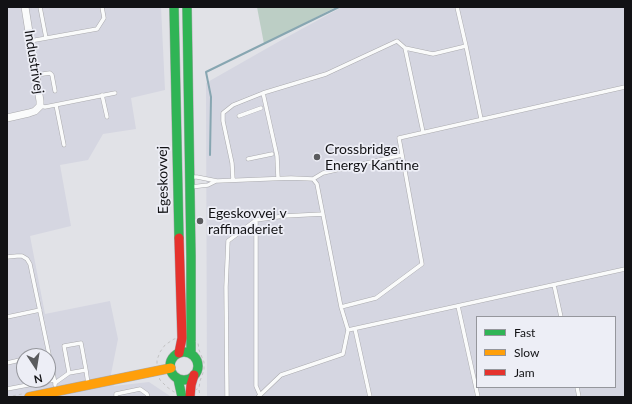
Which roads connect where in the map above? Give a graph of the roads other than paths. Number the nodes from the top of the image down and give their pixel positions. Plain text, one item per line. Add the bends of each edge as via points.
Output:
1 (25, 7) edge
2 (40, 7) edge
3 (102, 7) edge
4 (174, 7) edge
5 (187, 7) edge
6 (457, 7) edge
7 (46, 38) junction
8 (30, 41) junction
9 (466, 46) junction
10 (405, 48) junction
11 (36, 75) junction
12 (625, 87) edge
13 (55, 91) dead end
14 (115, 92) dead end
15 (263, 93) junction
16 (102, 95) junction
17 (56, 105) junction
18 (40, 106) junction
19 (261, 108) dead end
20 (239, 116) dead end
21 (107, 117) dead end
22 (7, 118) edge
23 (481, 119) junction
24 (423, 132) junction
25 (64, 145) dead end
26 (272, 154) dead end
27 (402, 155) junction
28 (248, 159) dead end
29 (190, 177) junction
30 (278, 178) junction
31 (313, 179) junction
32 (233, 180) junction
33 (217, 181) junction
34 (190, 187) junction
35 (323, 214) junction
36 (256, 220) junction
37 (7, 257) edge
38 (625, 269) edge
39 (554, 285) junction
40 (341, 306) junction
41 (458, 306) junction
42 (40, 310) junction
43 (561, 316) edge
44 (7, 317) edge
45 (354, 329) junction
46 (348, 330) junction
47 (186, 338) junction
48 (48, 348) edge
49 (179, 353) junction
50 (191, 354) junction
51 (170, 368) junction
52 (86, 370) junction
53 (69, 373) junction
54 (194, 375) junction
55 (178, 379) junction
56 (56, 384) edge
57 (56, 385) edge
58 (89, 385) junction
59 (19, 388) edge
60 (52, 388) edge
61 (476, 388) edge
62 (7, 389) edge
63 (186, 395) edge
64 (44, 396) edge
65 (259, 396) edge
66 (29, 397) edge
67 (116, 397) edge
68 (148, 397) edge
69 (227, 397) edge
70 (370, 397) edge

1 - 8 street, Industrivej
2 - 7 lane
3 - 7 lane via 104,18 97,29
4 - 47 main road, Egeskovvej via 178,250
5 - 29 main road, Egeskovvej
6 - 9 lane
7 - 8 lane
8 - 11 street, Industrivej
9 - 10 lane via 433,54
9 - 23 lane
10 - 15 lane via 397,41 326,74
10 - 24 lane
11 - 13 lane via 50,73
11 - 18 street, Industrivej
12 - 23 lane
14 - 16 lane
15 - 30 lane via 277,156
15 - 32 lane via 233,105 224,113 223,121
16 - 17 lane
16 - 21 lane
17 - 18 lane
17 - 25 lane
18 - 22 street, Industrivej via 35,111
19 - 20 lane
23 - 24 lane
24 - 27 lane via 399,138
26 - 28 lane
27 - 31 lane via 323,172
27 - 40 lane via 422,264 376,298
29 - 33 lane, Egeskovvej via 197,176
29 - 34 main road, Egeskovvej
30 - 31 lane, Egeskovvej
30 - 32 lane, Egeskovvej
31 - 35 lane via 317,184
32 - 33 lane, Egeskovvej
33 - 34 lane, Egeskovvej
34 - 47 main road, Egeskovvej via 191,290
35 - 36 lane
35 - 40 lane
36 - 65 lane via 256,386
36 - 69 lane via 228,241
37 - 42 lane via 22,256 27,259
38 - 39 lane
39 - 41 lane
39 - 43 lane
40 - 46 lane
41 - 45 lane
41 - 61 lane
42 - 44 lane
42 - 48 lane
45 - 46 lane
45 - 70 lane
46 - 65 lane via 343,354 281,375
47 - 49 main road, Egeskovvej
47 - 50 main road, Egeskovvej
49 - 50 main road
49 - 51 main road via 171,361
50 - 54 main road via 198,364
51 - 55 main road
51 - 58 main road
52 - 53 lane
52 - 53 lane via 81,343 64,346
52 - 58 lane
53 - 56 lane
54 - 55 main road
54 - 63 main road
55 - 63 main road
57 - 58 main road
59 - 62 lane
60 - 64 main road
64 - 66 main road
67 - 68 lane via 116,394 140,390

